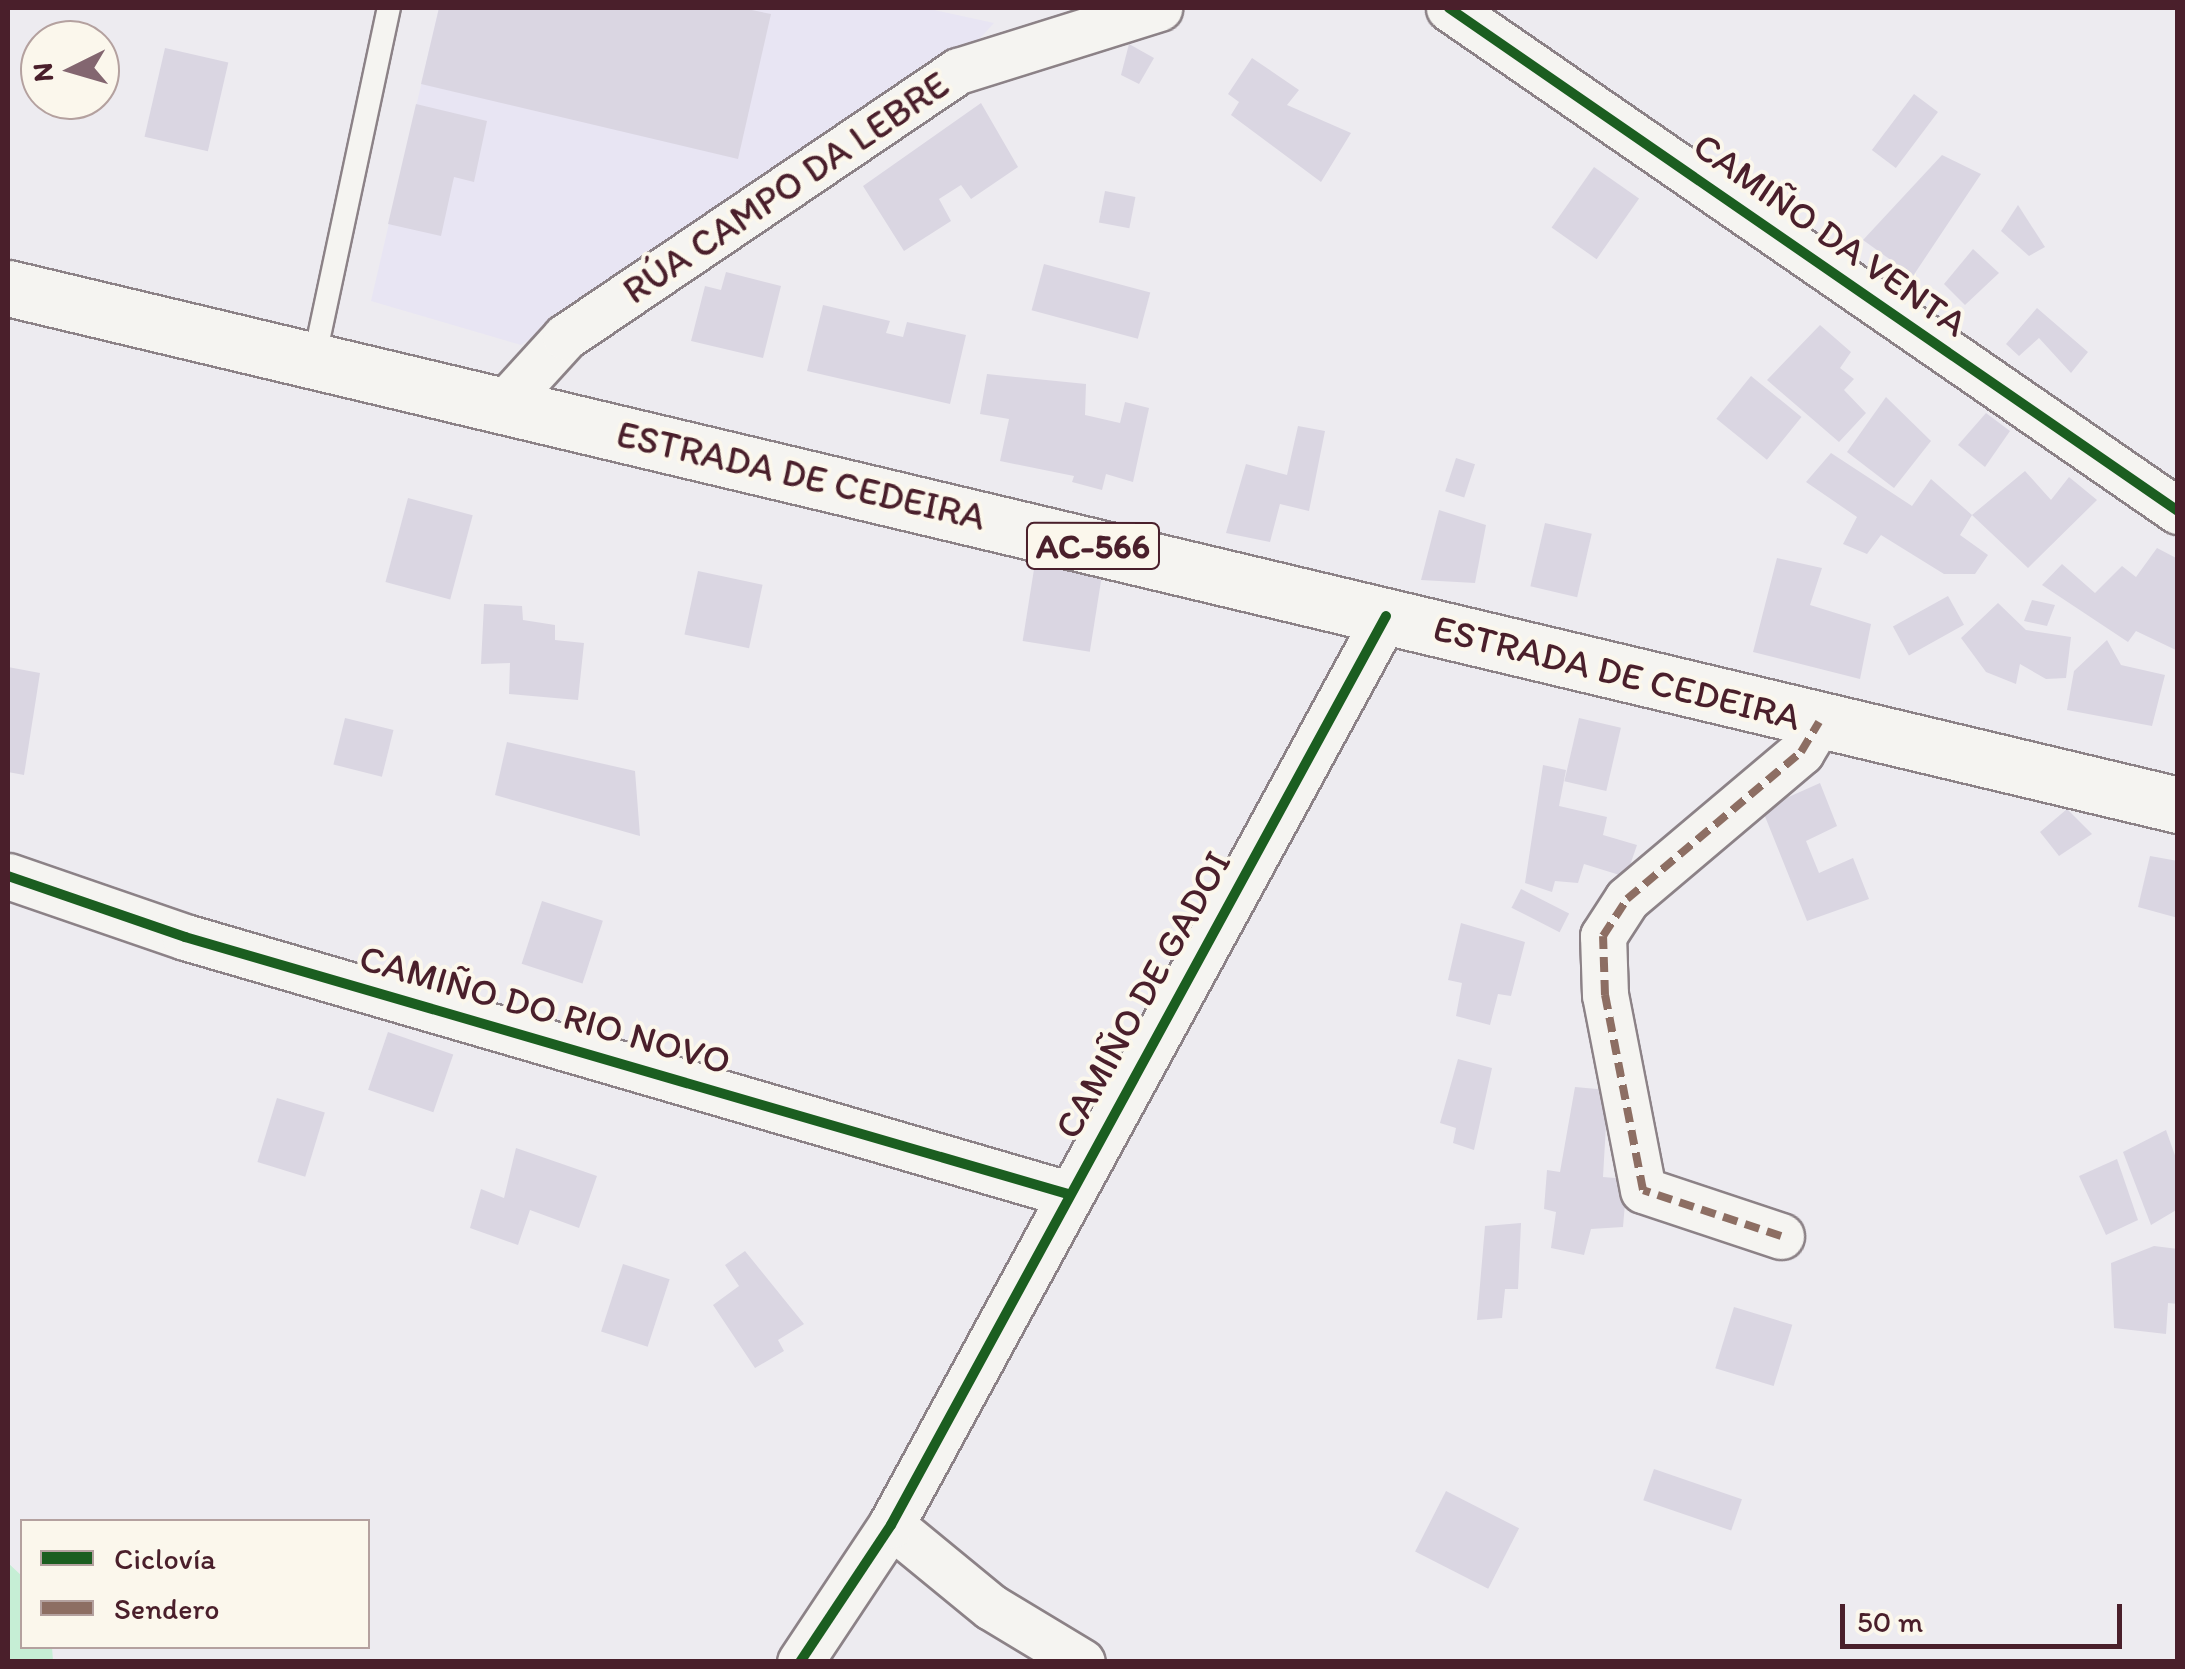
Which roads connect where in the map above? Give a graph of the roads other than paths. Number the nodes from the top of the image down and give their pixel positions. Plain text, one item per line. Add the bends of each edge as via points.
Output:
1 (390, 8) edge
2 (1159, 8) edge
3 (1449, 8) edge
4 (8, 288) edge
5 (314, 360) junction
6 (503, 405) junction
7 (2178, 511) edge
8 (1386, 616) junction
9 (1819, 722) junction
10 (2178, 804) edge
11 (8, 876) edge
12 (1068, 1194) junction
13 (1781, 1236) dead end
14 (890, 1525) junction
15 (800, 1662) edge
16 (1082, 1662) edge

1 - 5 lane
2 - 6 street, RÚA CAMPO DA LEBRE via 958,70 565,338
3 - 7 street, CAMIÑO DA VENTA
4 - 5 main road, ESTRADA DE CEDEIRA / AC-566
5 - 6 main road, ESTRADA DE CEDEIRA / AC-566
6 - 8 main road, ESTRADA DE CEDEIRA / AC-566
8 - 9 main road, ESTRADA DE CEDEIRA / AC-566
8 - 12 street, CAMIÑO DE GADOI
9 - 10 main road, ESTRADA DE CEDEIRA / AC-566
9 - 13 street via 1801,752 1626,898 1604,936 1608,1013 1643,1190
11 - 12 street, CAMIÑO DO RIO NOVO via 185,937
12 - 14 street, CAMIÑO DE GADOI
14 - 15 street, CAMIÑO DE GADOI
14 - 16 street via 992,1607

